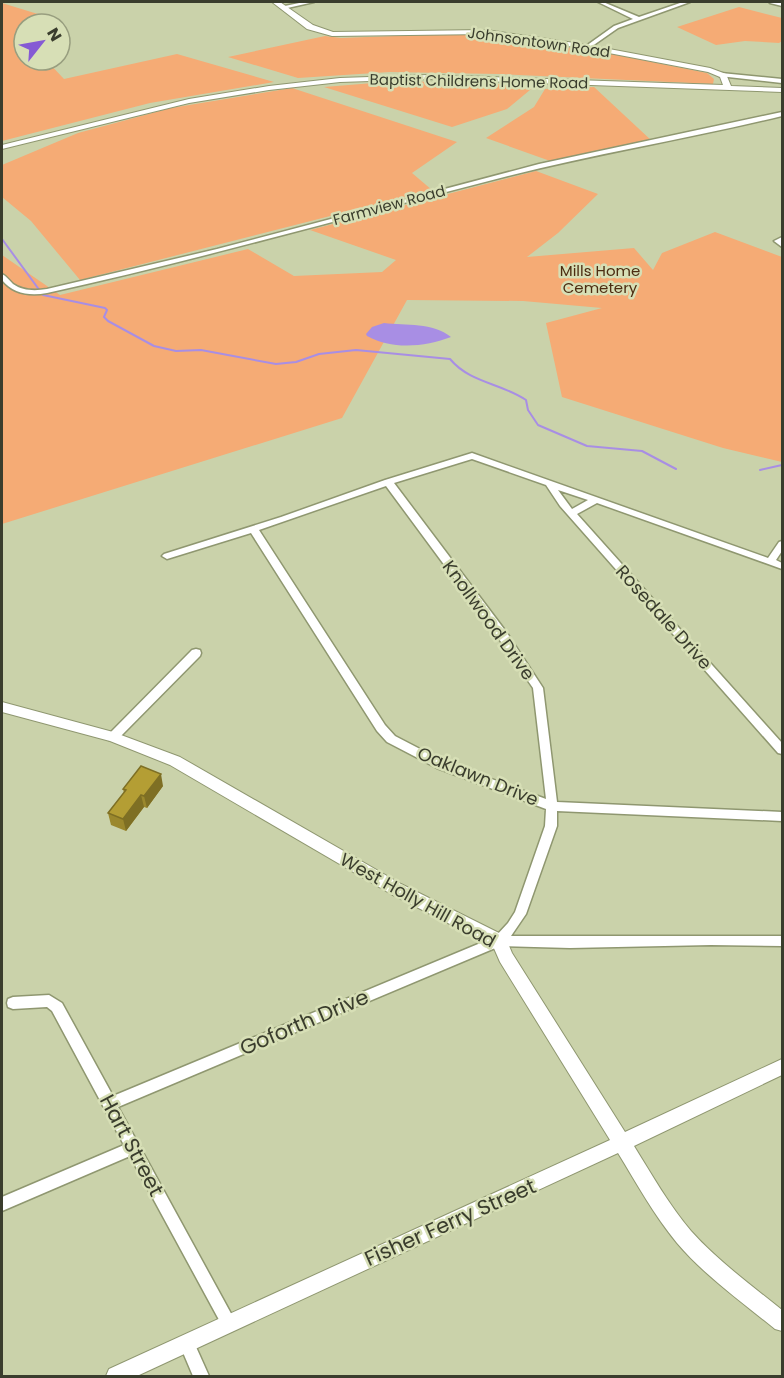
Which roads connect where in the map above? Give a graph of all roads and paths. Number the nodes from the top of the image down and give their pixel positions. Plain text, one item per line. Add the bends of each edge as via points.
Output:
1 (276, 2) edge
2 (311, 2) edge
3 (600, 2) edge
4 (687, 2) edge
5 (772, 2) edge
6 (783, 4) edge
7 (283, 7) junction
8 (638, 19) junction
9 (588, 47) junction
10 (721, 75) junction
11 (783, 81) edge
12 (728, 88) junction
13 (783, 90) edge
14 (781, 115) edge
15 (2, 147) edge
16 (2, 276) edge
17 (388, 482) junction
18 (549, 483) junction
19 (596, 500) junction
20 (571, 513) junction
21 (253, 529) junction
22 (783, 544) edge
23 (167, 556) dead end
24 (770, 562) junction
25 (783, 566) edge
26 (196, 653) dead end
27 (2, 707) edge
28 (112, 737) junction
29 (783, 750) edge
30 (552, 806) junction
31 (783, 816) edge
32 (499, 941) junction
33 (783, 941) edge
34 (13, 1003) dead end
35 (783, 1067) edge
36 (110, 1104) junction
37 (621, 1143) junction
38 (132, 1148) junction
39 (2, 1204) edge
40 (783, 1322) edge
41 (229, 1324) junction
42 (187, 1343) junction
43 (116, 1377) edge
44 (201, 1377) edge

1 - 7 street, Johnsontown Road
2 - 7 street
3 - 8 street
4 - 8 street
5 - 6 street
7 - 9 street, Johnsontown Road via 310,27 332,34 475,32
8 - 9 street via 610,30
9 - 10 street, Johnsontown Road
10 - 11 street
10 - 12 street
12 - 13 street, Baptist Childrens Home Road
12 - 15 street, Baptist Childrens Home Road via 430,77 340,80 189,101
14 - 16 street, Farmview Road via 507,174 183,260 43,292 15,289
17 - 18 street via 472,456
17 - 21 street
17 - 30 street, Knollwood Drive via 537,688
18 - 19 street
18 - 20 street, Rosedale Drive
19 - 20 street
19 - 24 street
20 - 29 street, Rosedale Drive
21 - 23 street
21 - 30 street, Oaklawn Drive via 391,739 441,765
22 - 24 street
24 - 25 street
26 - 28 street
27 - 28 street, West Holly Hill Road
28 - 32 street, West Holly Hill Road via 175,761 386,883
30 - 31 street, Oaklawn Drive
30 - 32 street, Knollwood Drive via 551,826 520,914
32 - 33 street
32 - 36 street, Goforth Drive
32 - 37 street, West Holly Hill Road
34 - 36 street, Hart Street via 49,1001 57,1007
35 - 37 street, Fisher Ferry Street
36 - 38 street, Hart Street
37 - 40 street, West Holly Hill Road via 647,1187 686,1238 718,1271
37 - 41 street, Fisher Ferry Street
38 - 39 street
38 - 41 street, Hart Street
41 - 42 street, Fisher Ferry Street
42 - 43 street, Fisher Ferry Street
42 - 44 street

